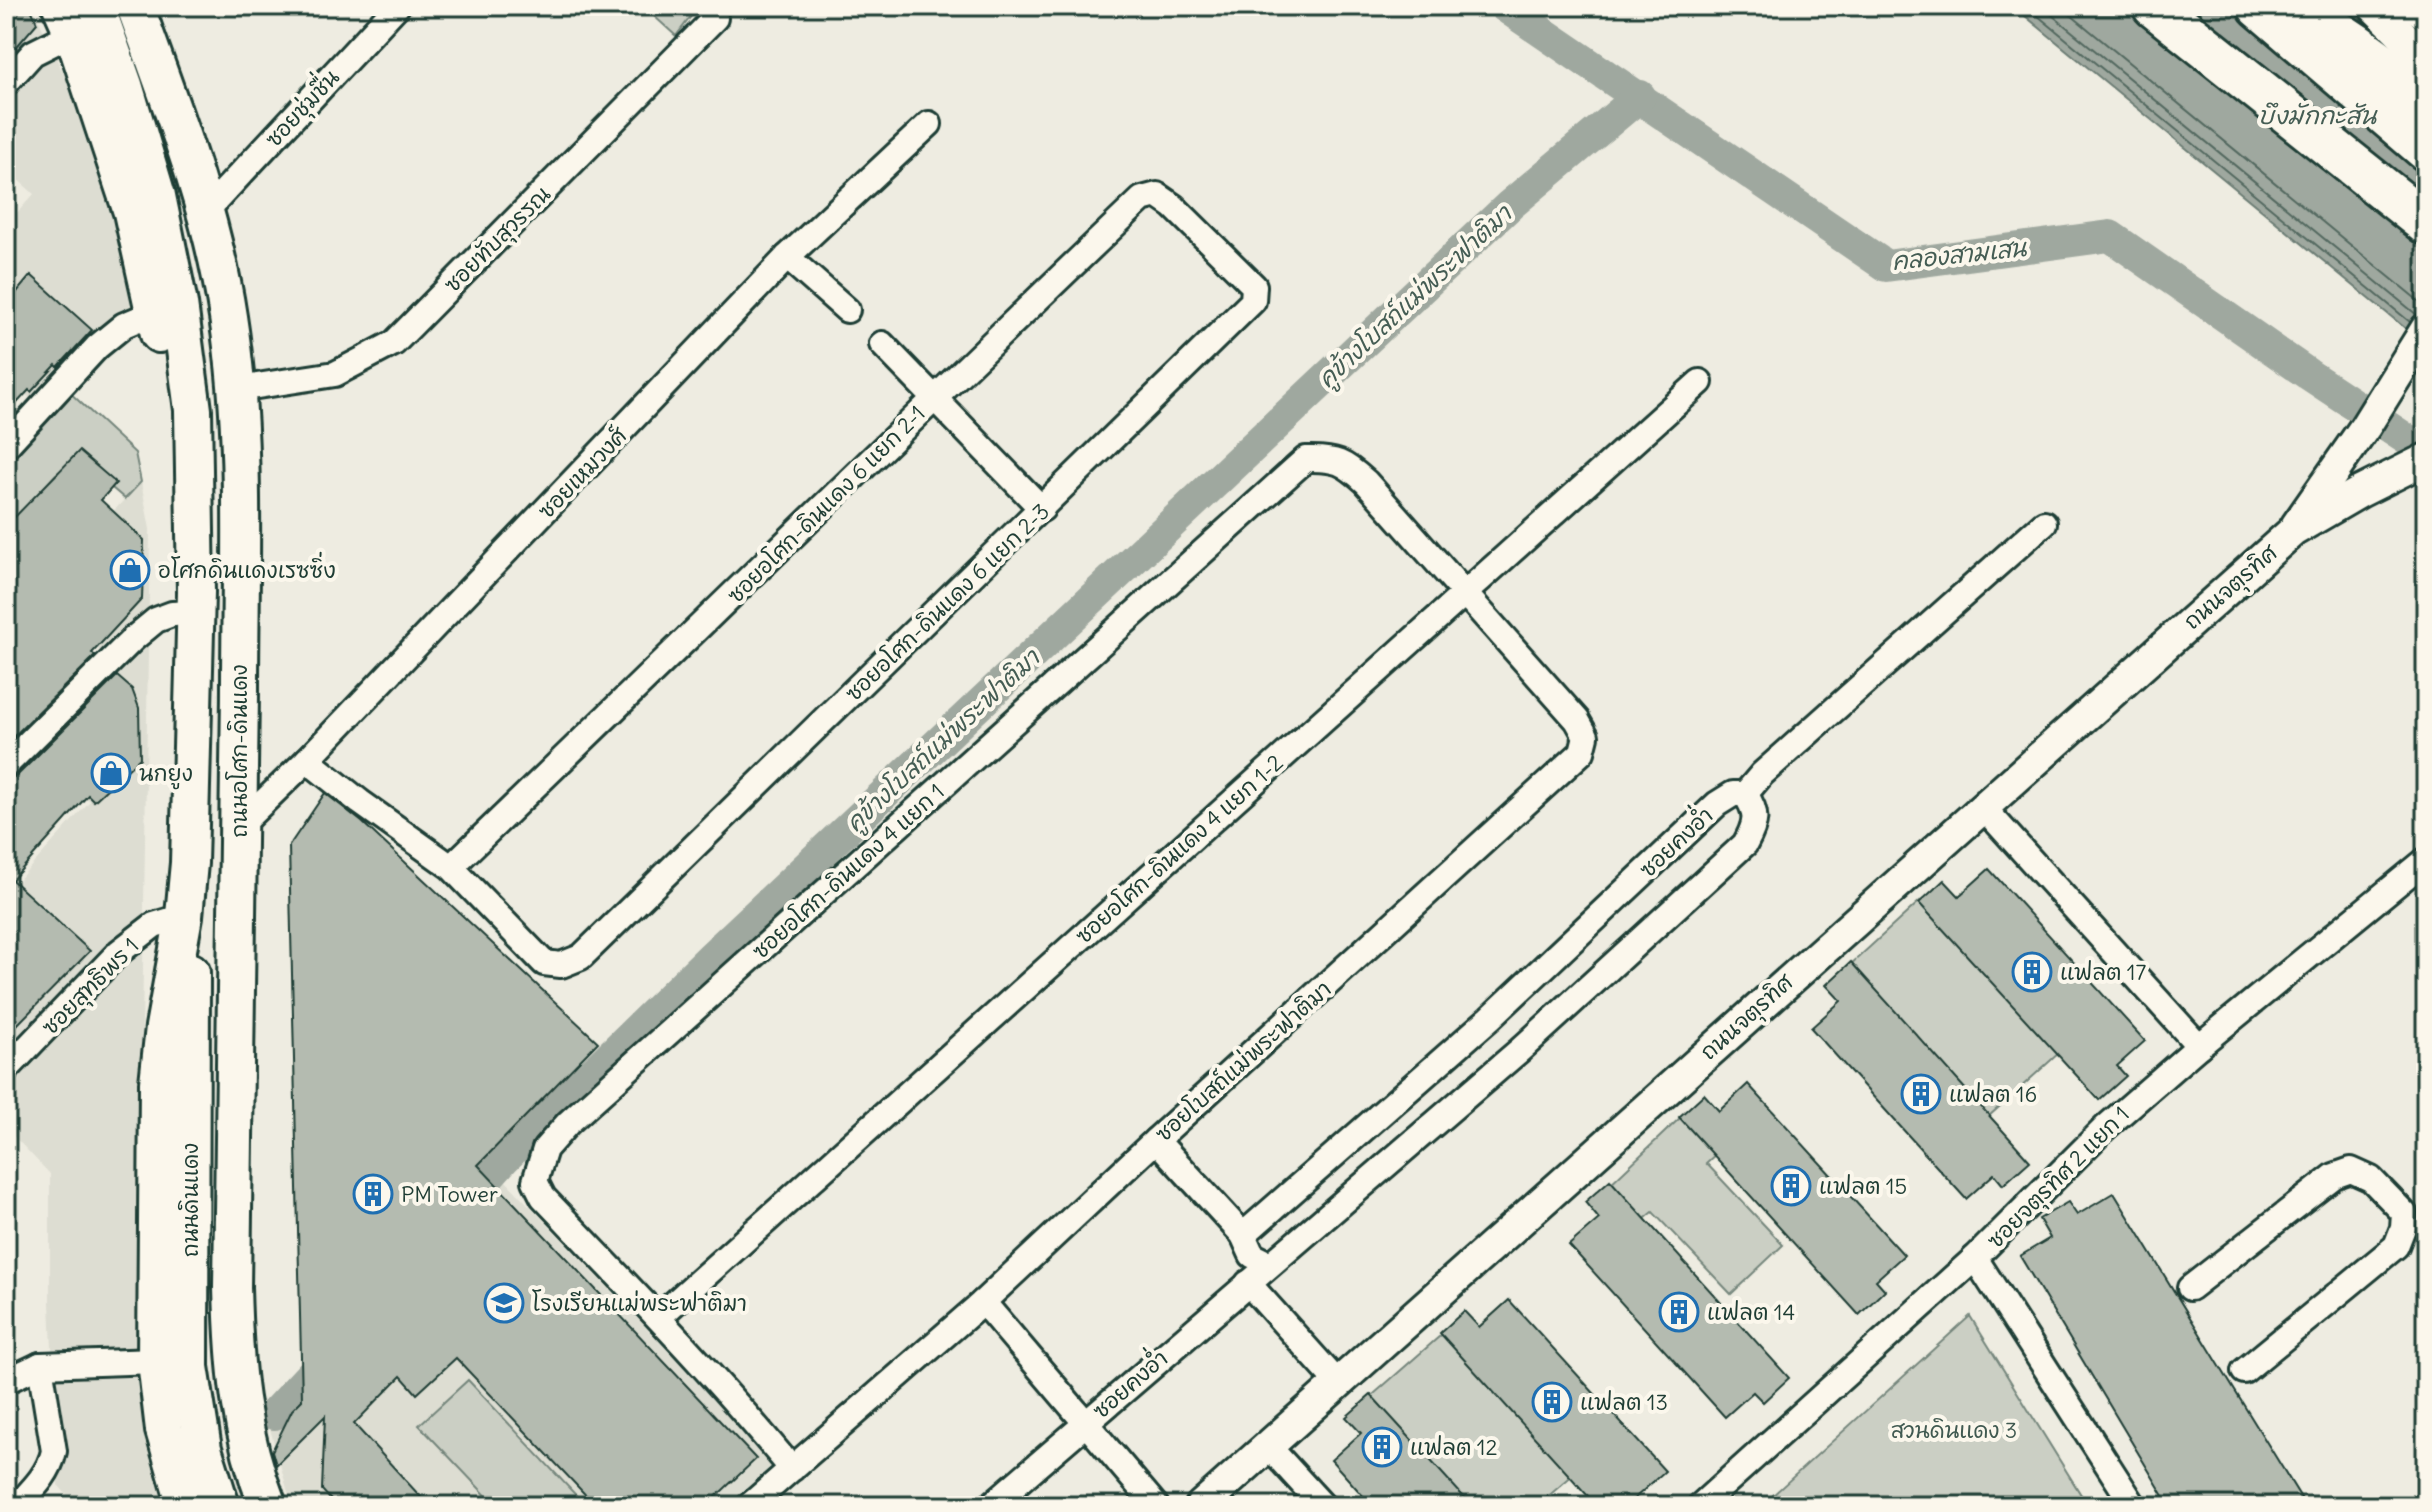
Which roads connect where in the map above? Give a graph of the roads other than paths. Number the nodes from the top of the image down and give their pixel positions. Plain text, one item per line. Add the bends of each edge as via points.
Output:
1 (135, 6) edge
2 (397, 6) edge
3 (2154, 6) edge
4 (2259, 6) edge
5 (2298, 6) edge
6 (2373, 6) edge
7 (2417, 6) edge
8 (2426, 12) edge
9 (76, 15) edge
10 (715, 18) dead end
11 (2426, 58) edge
12 (6, 83) edge
13 (2426, 96) edge
14 (929, 124) dead end
15 (2426, 149) edge
16 (2370, 176) junction
17 (207, 210) junction
18 (2426, 223) edge
19 (1207, 239) joint
20 (2426, 239) edge
21 (787, 257) junction
22 (847, 310) dead end
23 (155, 312) junction
24 (2426, 329) edge
25 (882, 344) dead end
26 (1700, 382) dead end
27 (238, 389) junction
28 (933, 398) junction
29 (6, 446) edge
30 (2426, 459) edge
31 (1042, 509) junction
32 (2044, 523) dead end
33 (2293, 531) junction
34 (195, 536) junction
35 (1463, 594) junction
36 (195, 613) junction
37 (307, 760) junction
38 (6, 765) edge
39 (1745, 794) junction
40 (1982, 806) junction
41 (239, 826) junction
42 (2426, 860) edge
43 (451, 867) junction
44 (188, 910) junction
45 (1490, 1018) junction
46 (2199, 1046) junction
47 (1520, 1050) junction
48 (6, 1070) edge
49 (1156, 1140) junction
50 (1243, 1235) junction
51 (1975, 1258) junction
52 (1270, 1264) junction
53 (1248, 1283) junction
54 (2190, 1288) dead end
55 (983, 1302) junction
56 (659, 1317) junction
57 (156, 1361) junction
58 (40, 1365) junction
59 (2244, 1371) dead end
60 (6, 1381) edge
61 (1337, 1382) junction
62 (1085, 1422) junction
63 (1268, 1446) junction
64 (792, 1469) junction
65 (17, 1506) edge
66 (186, 1506) edge
67 (221, 1506) edge
68 (268, 1506) edge
69 (749, 1506) edge
70 (990, 1506) edge
71 (1156, 1506) edge
72 (1201, 1506) edge
73 (1323, 1506) edge
74 (1700, 1506) edge
75 (2134, 1506) edge

1 - 17 main road, ถนนอโศก-ดินแดง
2 - 17 street, ซอยชุ่มชื่น
3 - 16 highway
4 - 15 highway
5 - 13 highway
6 - 11 street
7 - 8 main road
9 - 12 street
9 - 23 main road, ถนนอโศก-ดินแดง
9 - 34 main road, ถนนอโศก-ดินแดง via 124,85 157,196 193,410
10 - 27 street, ซอยทับสุวรรณ via 394,343 335,374
14 - 21 street, ซอยเหมวงศ์
16 - 18 highway
16 - 20 highway
17 - 27 main road, ถนนอโศก-ดินแดง
19 - 28 street, ซอยอโศก-ดินแดง 6 แยก 2-1 via 1157,195 1142,199
19 - 31 street, ซอยอโศก-ดินแดง 6 แยก 2-3 via 1254,286 1253,301
21 - 22 street
21 - 37 street, ซอยเหมวงศ์
23 - 29 street via 124,325 97,347
23 - 34 main road, ถนนอโศก-ดินแดง
24 - 33 street, ถนนจตุรทิศ
25 - 28 street
26 - 35 street, ซอยอโศก-ดินแดง 4 แยก 1-2
27 - 41 main road, ถนนอโศก-ดินแดง
28 - 31 street
28 - 43 street, ซอยอโศก-ดินแดง 6 แยก 2-1
30 - 33 street, ถนนจตุรทิศ
31 - 43 street, ซอยอโศก-ดินแดง 6 แยก 2-3 via 581,957 561,965 544,963
32 - 39 street
33 - 40 street, ถนนจตุรทิศ
34 - 36 main road, ถนนอโศก-ดินแดง
35 - 49 street, ซอยโบสถ์แม่พระฟาติมา via 1577,720 1586,736 1582,752
35 - 56 street, ซอยอโศก-ดินแดง 4 แยก 1-2
35 - 56 street, ซอยอโศก-ดินแดง 4 แยก 1 via 1348,465 1329,458 1306,459 545,1149 535,1181 543,1197
36 - 38 street via 156,620
36 - 44 main road, ถนนอโศก-ดินแดง
37 - 41 street, ซอยเหมวงศ์
37 - 43 street
39 - 45 street, ซอยคงอ่ำ via 1733,794 1717,804
39 - 47 street, ซอยคงอ่ำ via 1755,809 1755,826 1745,844
40 - 46 street
40 - 61 street, ถนนจตุรทิศ
41 - 68 main road, ถนนอโศก-ดินแดง via 233,1355 239,1408
42 - 46 street, ซอยจตุรทิศ 2 แยก 1
44 - 48 street, ซอยสุทธิพร 1 via 154,925 119,952
44 - 57 main road, ถนนอโศก-ดินแดง via 158,1083
44 - 67 main road, ถนนดินแดง via 190,1367 203,1449
45 - 47 street
45 - 50 street, ซอยคงอ่ำ
46 - 51 street, ซอยจตุรทิศ 2 แยก 1 via 2106,1127
47 - 52 street, ซอยคงอ่ำ
49 - 50 street
49 - 55 street, ซอยโบสถ์แม่พระฟาติมา
50 - 52 street via 1252,1255
51 - 74 street, ซอยจตุรทิศ 2 แยก 1
51 - 75 street
52 - 53 street, ซอยคงอ่ำ
53 - 61 street
53 - 62 street, ซอยคงอ่ำ
54 - 59 street via 2334,1176 2351,1170 2371,1179 2404,1213 2396,1246
55 - 62 street
55 - 64 street, ซอยโบสถ์แม่พระฟาติมา
56 - 64 street, ซอยอโศก-ดินแดง 4 แยก 1
57 - 58 street
57 - 66 main road, ถนนอโศก-ดินแดง via 164,1430
58 - 60 street
58 - 65 street via 54,1451 51,1465
61 - 63 street, ถนนจตุรทิศ
62 - 70 street, ซอยคงอ่ำ
62 - 71 street
63 - 72 street, ถนนจตุรทิศ
63 - 73 street
64 - 69 street, ซอยโบสถ์แม่พระฟาติมา

